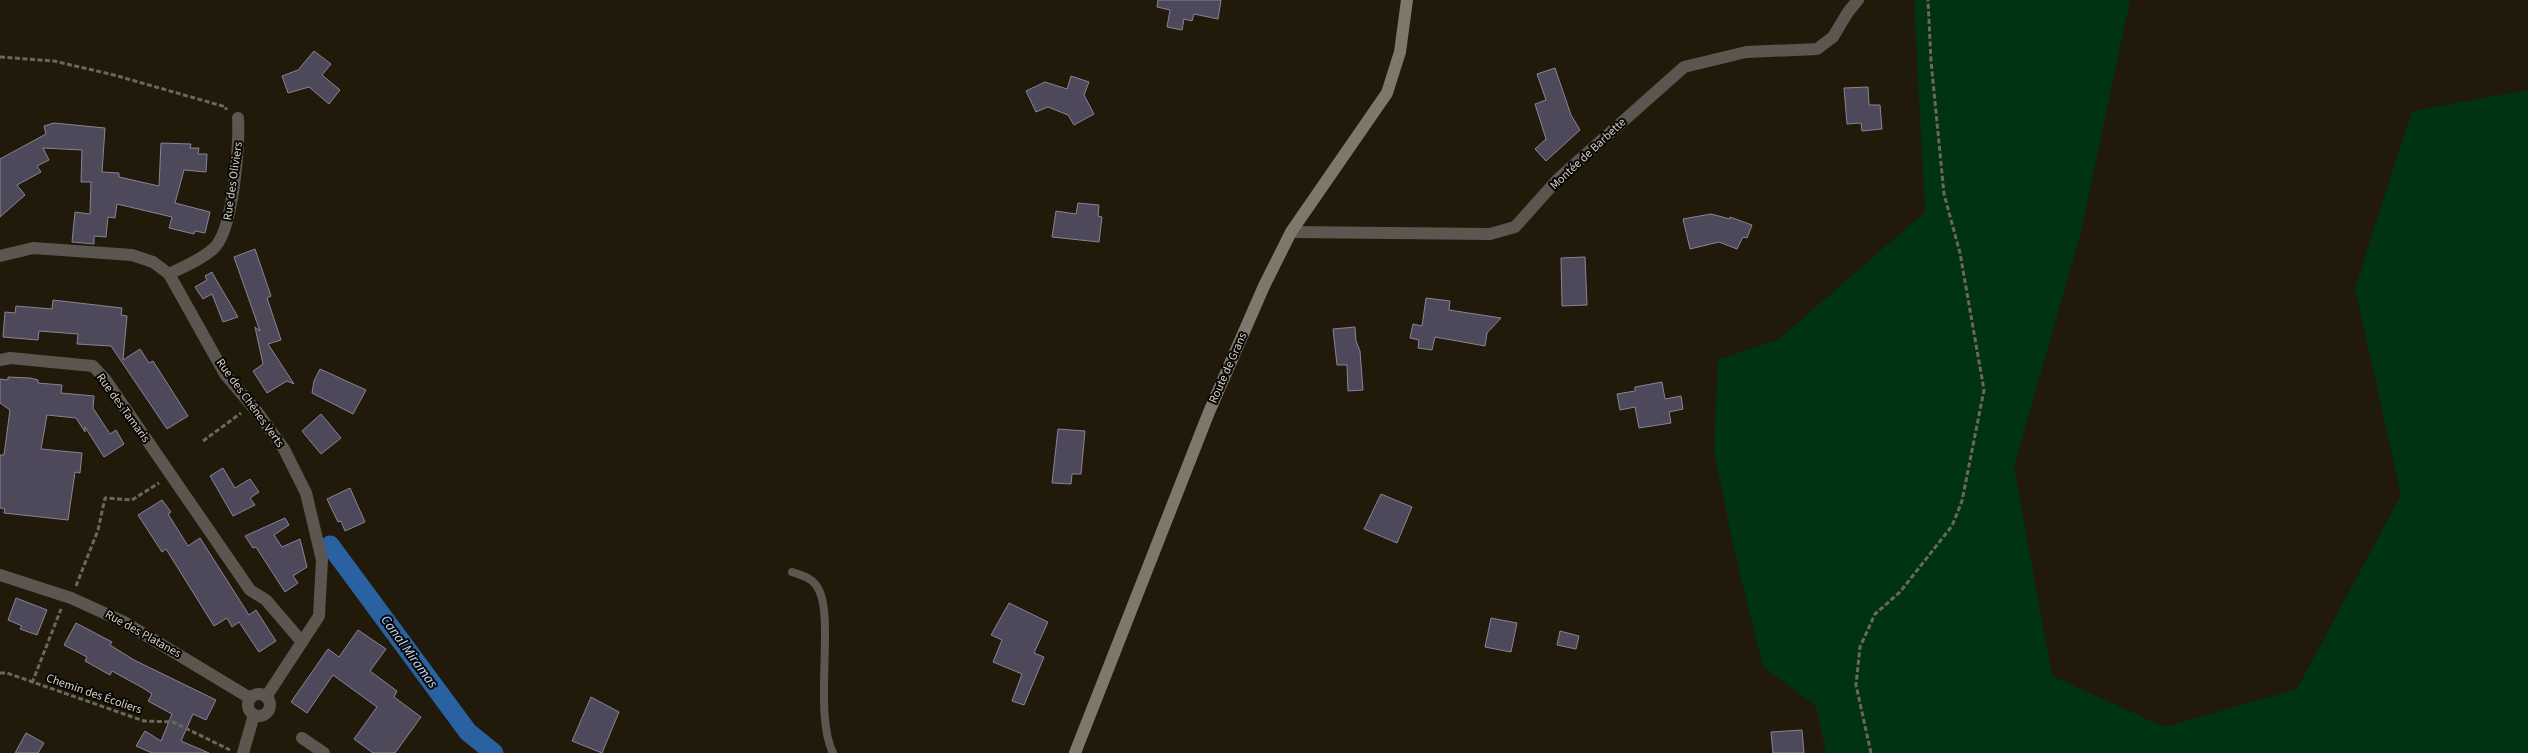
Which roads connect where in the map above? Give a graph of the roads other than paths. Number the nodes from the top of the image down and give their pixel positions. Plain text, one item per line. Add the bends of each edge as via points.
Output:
1 (1407, 0) edge
2 (1858, 0) edge
3 (233, 116) road end
4 (1291, 232) junction
5 (0, 256) edge
6 (169, 274) junction
7 (0, 360) edge
8 (792, 572) dead end
9 (0, 575) edge
10 (302, 642) junction
11 (266, 697) junction
12 (250, 698) junction
13 (254, 715) junction
14 (302, 738) dead end
15 (243, 753) edge
16 (324, 753) edge
17 (833, 753) edge
18 (1075, 753) edge

1 - 4 street, Route de Grans via 1400,52 1387,93
2 - 4 street, Montée de Barbette via 1833,37 1817,49 1746,52 1684,67 1558,179 1515,227 1490,234
3 - 6 street, Rue des Oliviers via 240,143 226,230 214,249
4 - 18 street, Route de Grans via 1209,412
5 - 6 street, Rue des Chênes Verts via 33,248 132,255 153,262
6 - 10 street, Rue des Chênes Verts via 225,374 284,449 306,493 322,560 319,616
7 - 10 street, Rue des Tamaris via 10,358 92,366 105,380 250,590 266,600
8 - 17 lane via 814,582 822,598 824,712
9 - 12 street, Rue des Platanes via 71,598 124,622
10 - 11 street, Rue des Chênes Verts
11 - 12 street via 260,694
11 - 13 street via 269,710 264,715
12 - 13 street via 248,708
13 - 15 street
14 - 16 street

